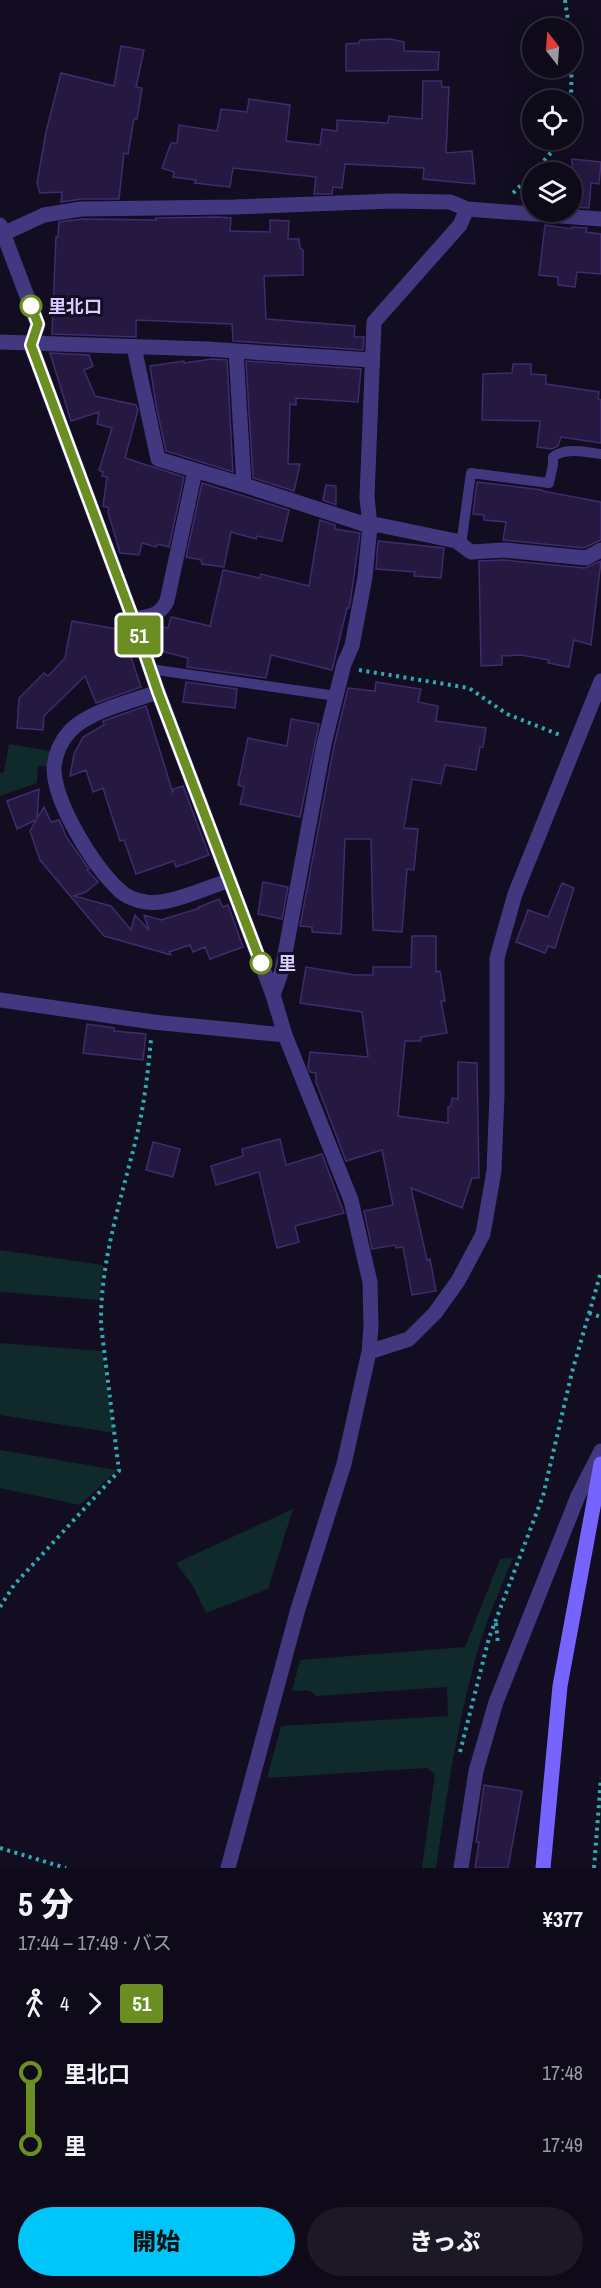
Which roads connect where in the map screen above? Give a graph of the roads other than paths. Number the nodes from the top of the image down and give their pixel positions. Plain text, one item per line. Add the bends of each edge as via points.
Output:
1 (467, 209) junction
2 (601, 219) edge
3 (2, 230) edge
4 (0, 342) edge
5 (31, 345) junction
6 (134, 347) junction
7 (236, 351) junction
8 (371, 360) junction
9 (601, 454) edge
10 (195, 471) junction
11 (244, 485) junction
12 (370, 526) junction
13 (461, 545) junction
14 (601, 550) edge
15 (133, 619) junction
16 (150, 669) junction
17 (601, 681) edge
18 (158, 692) junction
19 (336, 696) junction
20 (230, 880) junction
21 (273, 995) junction
22 (0, 1000) edge
23 (285, 1035) junction
24 (369, 1352) junction
25 (601, 1451) edge
26 (601, 1464) edge
27 (228, 1868) edge
28 (460, 1868) edge
29 (543, 1868) edge

1 - 2 street
1 - 3 street via 450,202 392,201 81,209 44,215
1 - 8 street via 460,225 374,322
3 - 5 street via 38,324
4 - 5 street
5 - 6 street
5 - 15 street
6 - 7 street
6 - 10 street via 158,459
7 - 8 street
7 - 11 street
8 - 12 street via 367,497
9 - 13 lane via 558,453 553,457 549,483 471,473
10 - 11 street
10 - 15 street via 167,601 155,615
11 - 12 street
12 - 13 street
12 - 19 street via 365,577
13 - 14 street via 471,552 504,550 586,558
15 - 16 street
16 - 18 street
16 - 19 lane
17 - 24 street via 515,894 497,958 494,1171 483,1234 458,1281 409,1339
18 - 20 street
18 - 20 street via 95,715 71,730 58,749 54,769 59,795 82,843 118,889 132,898 148,903 178,898
19 - 21 street via 282,970
20 - 21 street
21 - 23 street
22 - 23 street via 153,1022
23 - 24 street via 351,1200 370,1282
24 - 27 street via 344,1464 298,1609
25 - 28 street via 578,1496 496,1702 476,1771
26 - 29 street via 560,1686

